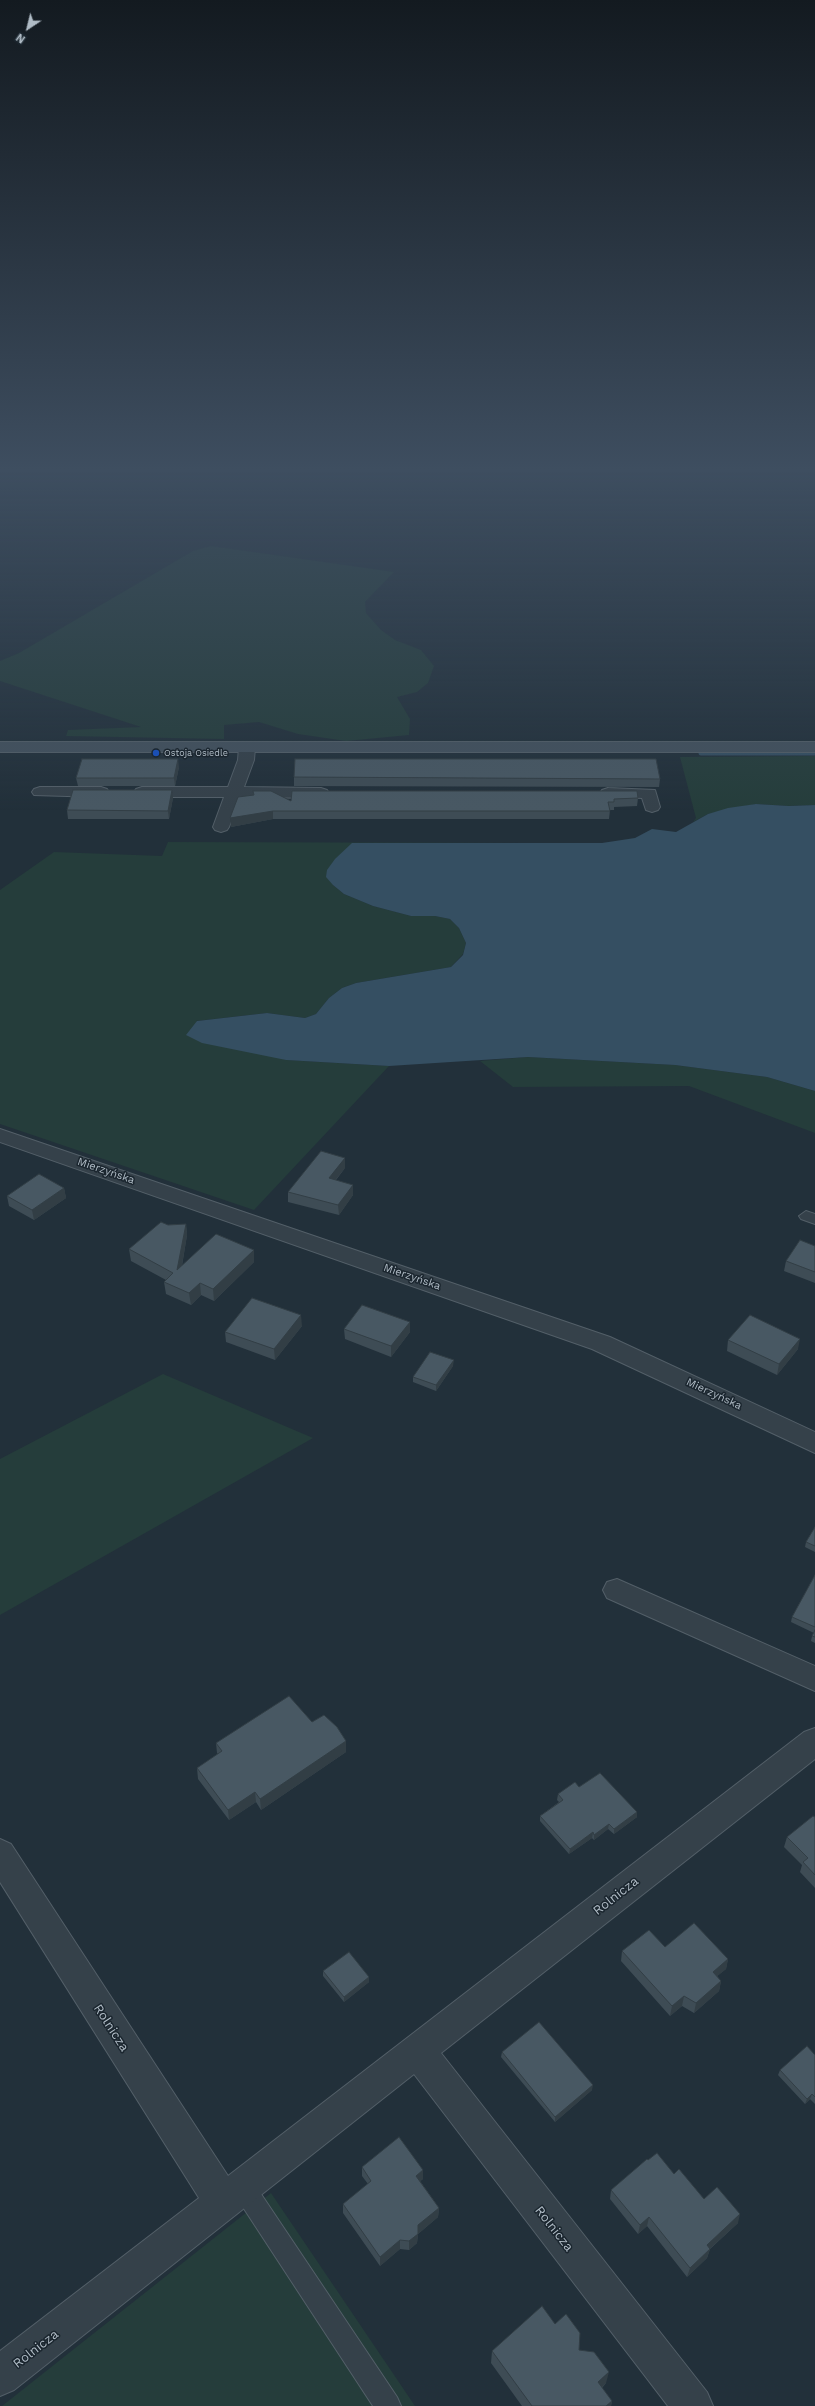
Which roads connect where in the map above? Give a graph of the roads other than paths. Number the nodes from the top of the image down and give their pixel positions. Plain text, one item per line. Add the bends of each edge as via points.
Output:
1 (0, 747) edge
2 (247, 747) junction
3 (815, 747) edge
4 (40, 792) dead end
5 (234, 792) junction
6 (336, 793) edge
7 (594, 793) edge
8 (652, 807) dead end
9 (221, 827) dead end
10 (0, 1135) edge
11 (815, 1443) edge
12 (617, 1590) dead end
13 (815, 1679) edge
14 (815, 1741) edge
15 (0, 1854) edge
16 (417, 2050) junction
17 (233, 2194) junction
18 (0, 2376) edge
19 (388, 2406) edge
20 (693, 2406) edge

1 - 2 street
2 - 3 street
2 - 5 street via 246,760
4 - 5 street
5 - 6 street
5 - 9 street
7 - 8 street via 649,793
10 - 11 street, Mierzyńska via 601,1342
12 - 13 street
14 - 16 street, Rolnicza
15 - 17 street, Rolnicza
16 - 17 street, Rolnicza
16 - 20 street, Rolnicza
17 - 18 street, Rolnicza
17 - 19 lane

